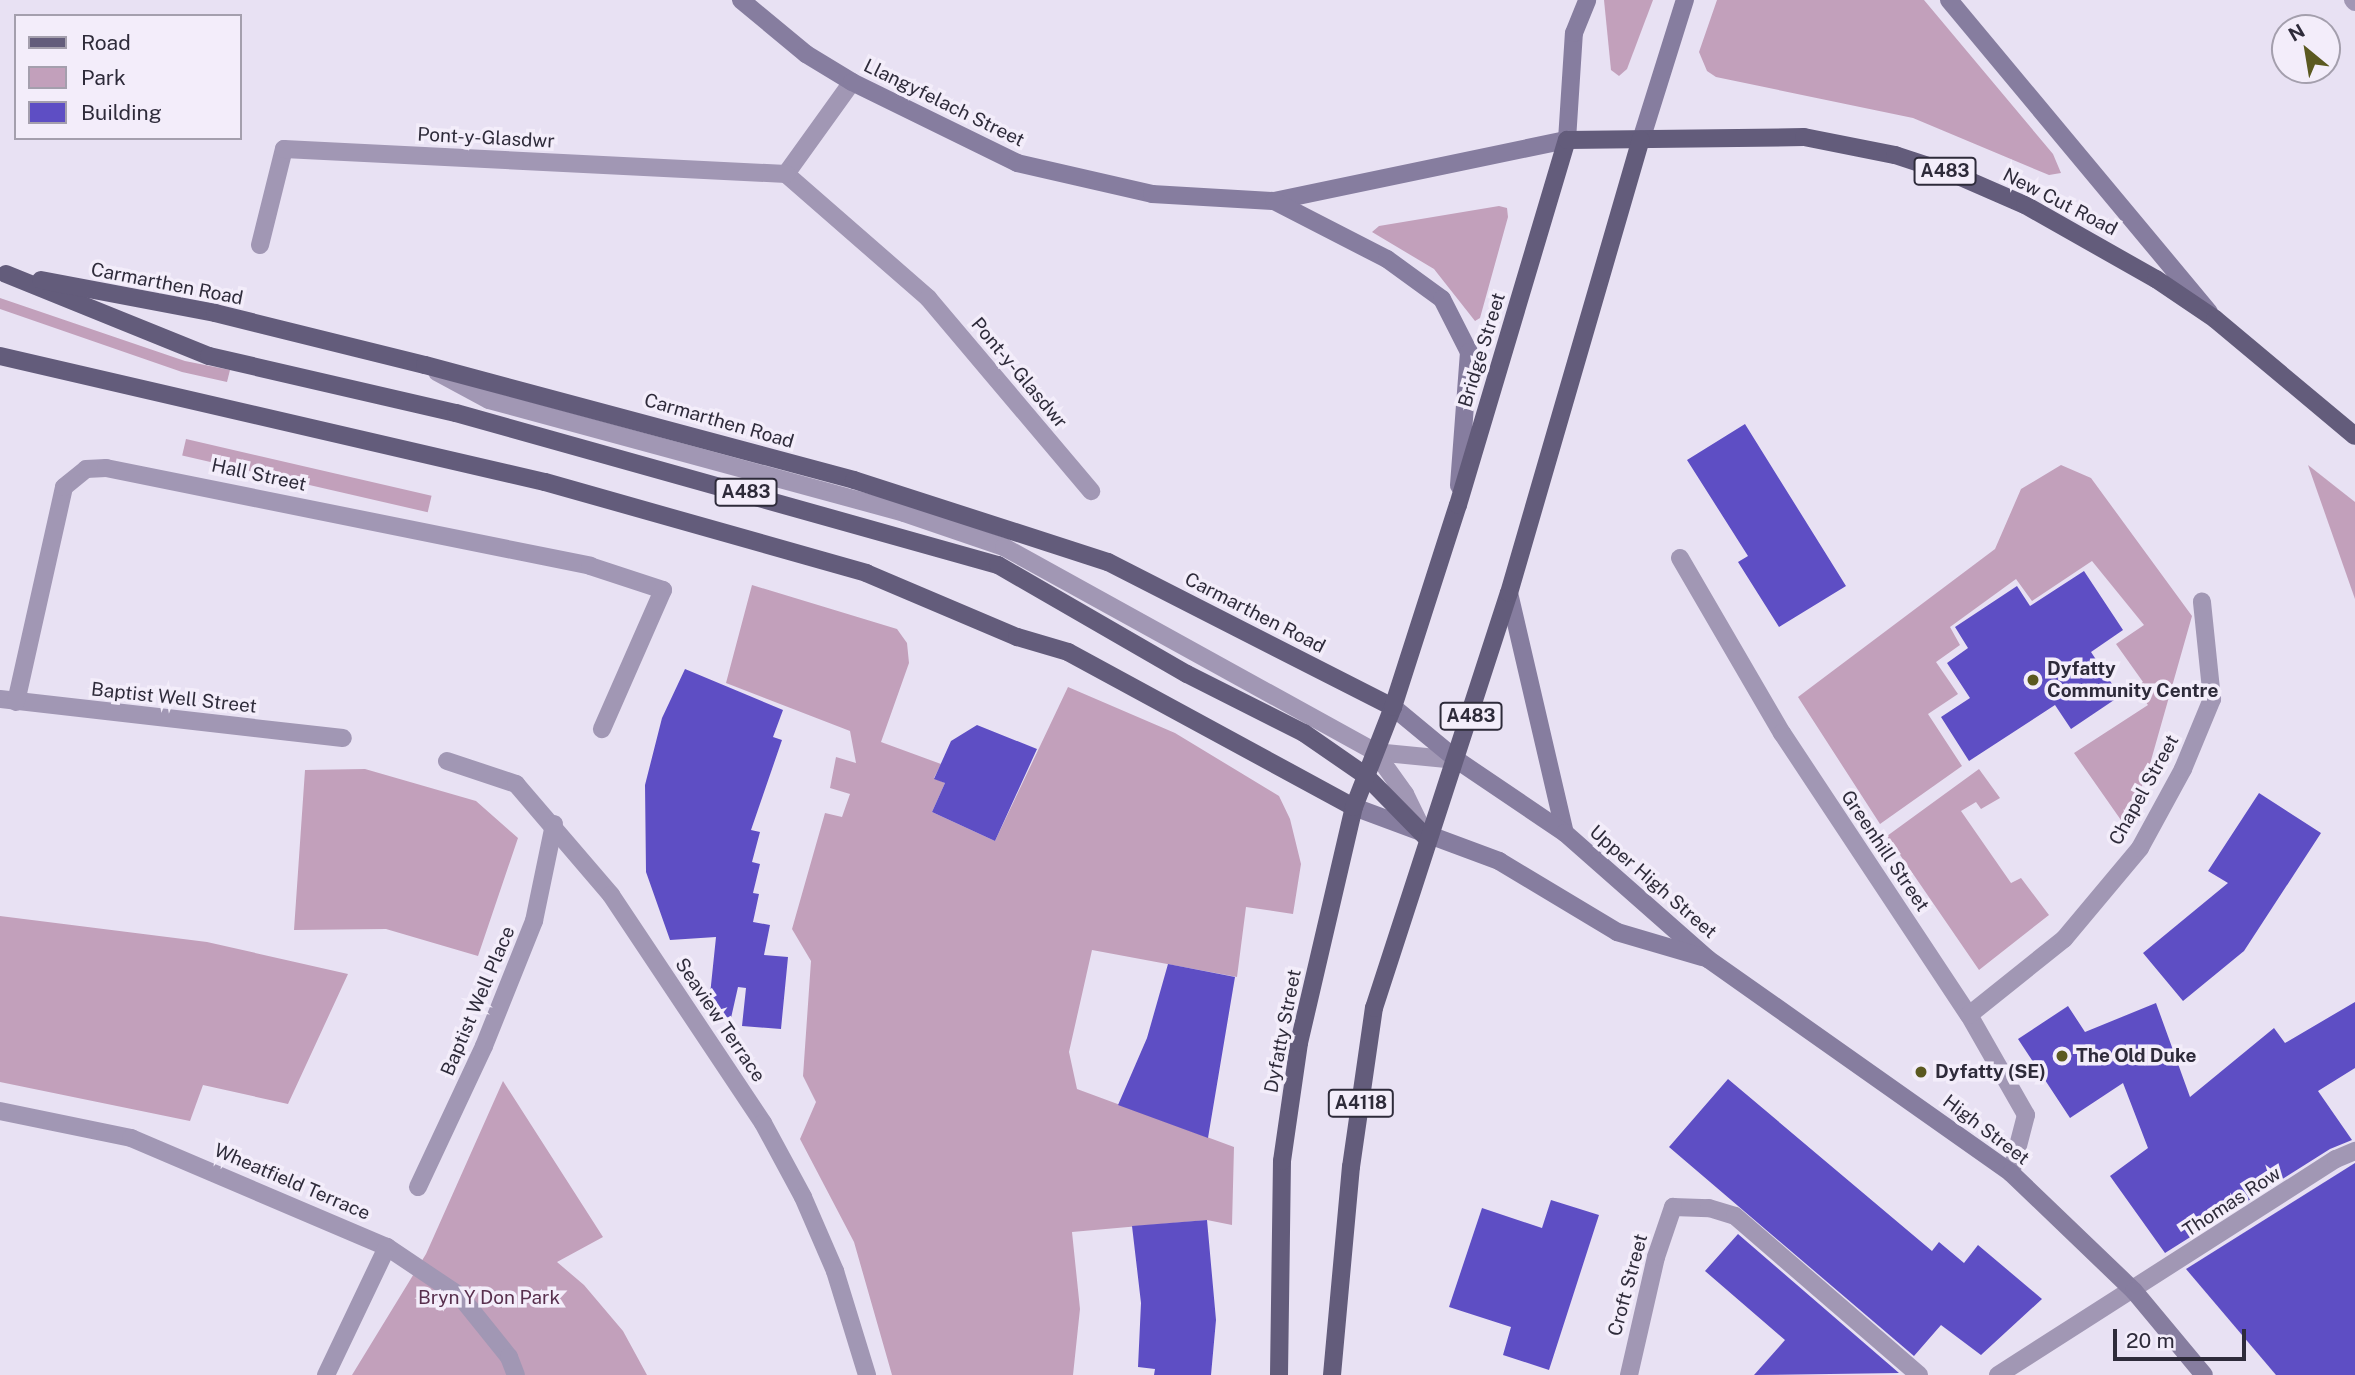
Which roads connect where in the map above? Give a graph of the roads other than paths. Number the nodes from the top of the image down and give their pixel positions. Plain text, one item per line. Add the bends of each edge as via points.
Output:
1 (741, 0) edge
2 (1587, 0) edge
3 (1685, 0) edge
4 (1949, 0) edge
5 (852, 82) junction
6 (1567, 140) junction
7 (1641, 140) junction
8 (786, 174) junction
9 (1274, 201) junction
10 (260, 245) dead end
11 (3, 273) edge
12 (2215, 319) junction
13 (0, 356) edge
14 (425, 365) junction
15 (2355, 436) edge
16 (1091, 491) dead end
17 (1458, 505) junction
18 (1680, 558) dead end
19 (1509, 593) junction
20 (2202, 602) dead end
21 (8, 700) edge
22 (1394, 707) junction
23 (602, 729) dead end
24 (343, 738) dead end
25 (1376, 752) junction
26 (1457, 760) junction
27 (447, 761) dead end
28 (1366, 776) junction
29 (1354, 807) junction
30 (554, 824) junction
31 (1565, 833) junction
32 (1426, 837) junction
33 (1708, 959) junction
34 (1969, 1015) junction
35 (0, 1111) edge
36 (2355, 1151) edge
37 (2011, 1173) junction
38 (418, 1186) dead end
39 (387, 1247) junction
40 (2134, 1291) junction
41 (326, 1375) edge
42 (516, 1375) edge
43 (867, 1375) edge
44 (1279, 1375) edge
45 (1332, 1375) edge
46 (1629, 1375) edge
47 (1919, 1375) edge
48 (1998, 1375) edge
49 (2204, 1375) edge

1 - 5 main road, Llangyfelach Street via 806,54
2 - 6 main road, Bridge Street via 1574,33
3 - 7 main road
4 - 12 main road
5 - 8 street
5 - 9 main road, Llangyfelach Street via 1017,163 1152,194
6 - 7 main road, New Cut Road / A483
6 - 9 main road, Llangyfelach Street
6 - 17 main road, Bridge Street
7 - 12 main road, New Cut Road / A483 via 1804,137 1895,155 1956,174 2096,243
7 - 19 main road, A483
8 - 10 street, Pont-y-Glasdwr via 284,149
8 - 16 street, Pont-y-Glasdwr via 928,298
9 - 17 main road via 1387,259 1442,299 1469,352
11 - 14 main road, Carmarthen Road / A483 via 215,313
11 - 28 main road, A483 via 209,356 470,416 998,565 1187,674 1304,733
12 - 15 main road, New Cut Road / A483
13 - 29 main road, A483 via 545,482 866,573 1017,637 1068,652
14 - 22 main road, Carmarthen Road / A483 via 841,476 1108,562
14 - 25 street via 489,400 904,513 1004,547
17 - 22 main road, Bridge Street
18 - 34 street, Greenhill Street via 1782,733
19 - 26 main road, A483
19 - 31 main road
20 - 34 street, Chapel Street via 2212,699 2183,769 2140,848 2064,939
21 - 23 street, Hall Street via 64,487 86,469 149,473 590,566 663,590
21 - 24 street, Baptist Well Street
22 - 25 main road, Dyfatty Street
22 - 26 main road, Upper High Street
25 - 26 street
25 - 28 main road, Dyfatty Street
25 - 32 street via 1405,794
26 - 31 main road, Upper High Street
26 - 32 main road, A483
27 - 30 street, Seaview Terrace via 516,784
28 - 29 main road, Dyfatty Street
28 - 32 main road, A483
29 - 32 main road, Upper High Street
29 - 44 main road, Dyfatty Street via 1299,1043 1282,1161
30 - 38 street, Baptist Well Place via 534,921 484,1046
30 - 43 street, Seaview Terrace via 611,895 763,1123 835,1271
31 - 33 main road, Upper High Street
32 - 33 main road, Upper High Street via 1499,861 1617,932
32 - 45 main road, A4118 via 1374,1008 1352,1167
33 - 37 main road, High Street
34 - 37 street, Greenhill Street via 2026,1115
35 - 39 street, Wheatfield Terrace via 131,1138
36 - 40 street, Thomas Row
37 - 40 main road, High Street
39 - 41 street
39 - 42 street, Wheatfield Terrace via 460,1296 509,1357
40 - 48 street
40 - 49 main road, High Street
46 - 47 street, Croft Street via 1652,1270 1672,1207 1709,1208 1735,1216

